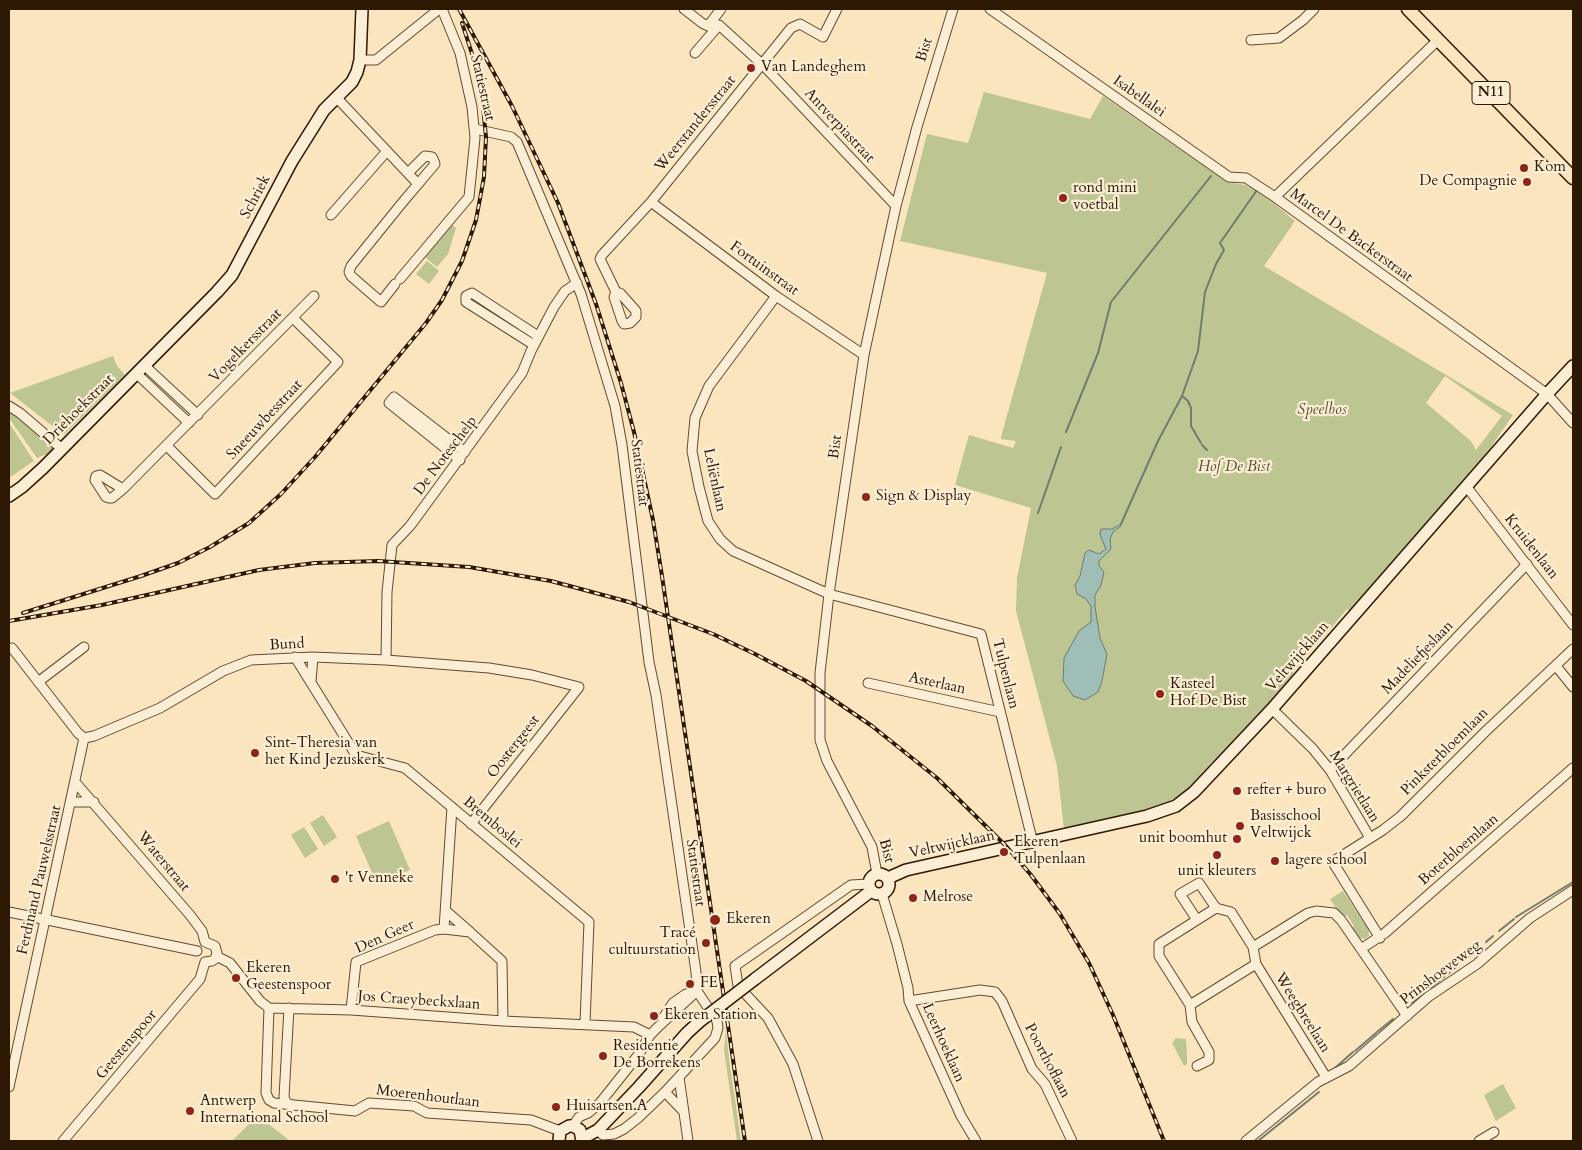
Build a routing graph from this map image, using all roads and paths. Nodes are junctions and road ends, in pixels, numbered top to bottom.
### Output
1 (362, 9) edge
2 (441, 9) edge
3 (684, 9) edge
4 (721, 9) edge
5 (837, 9) edge
6 (953, 9) edge
7 (990, 9) edge
8 (1314, 9) edge
9 (1408, 9) edge
10 (719, 25) junction
11 (708, 26) junction
12 (1251, 40) dead end
13 (1438, 40) junction
14 (695, 53) dead end
15 (360, 60) junction
16 (763, 65) junction
17 (336, 97) junction
18 (475, 129) junction
19 (386, 151) junction
20 (408, 173) junction
21 (1573, 178) edge
22 (418, 184) junction
23 (1275, 197) junction
24 (651, 202) junction
25 (896, 206) junction
26 (331, 215) dead end
27 (577, 283) junction
28 (616, 292) dead end
29 (314, 296) dead end
30 (776, 296) junction
31 (293, 318) junction
32 (538, 336) junction
33 (168, 341) joint
34 (534, 345) junction
35 (864, 355) junction
36 (1573, 366) edge
37 (141, 370) junction
38 (1546, 394) junction
39 (9, 406) edge
40 (198, 415) junction
41 (189, 423) junction
42 (1573, 423) edge
43 (167, 446) junction
44 (62, 448) junction
45 (463, 456) junction
46 (1466, 486) junction
47 (124, 489) dead end
48 (9, 496) edge
49 (1527, 564) junction
50 (829, 594) junction
51 (1573, 625) edge
52 (84, 647) dead end
53 (1573, 649) edge
54 (12, 654) edge
55 (295, 657) junction
56 (313, 657) junction
57 (386, 660) junction
58 (1556, 666) junction
59 (311, 681) junction
60 (38, 682) junction
61 (868, 683) dead end
62 (579, 687) joint
63 (1573, 687) edge
64 (1272, 709) junction
65 (1000, 712) junction
66 (84, 738) junction
67 (1573, 768) edge
68 (1330, 770) junction
69 (75, 782) junction
70 (71, 802) junction
71 (94, 802) junction
72 (452, 807) junction
73 (471, 824) junction
74 (1370, 838) junction
75 (1033, 843) junction
76 (877, 874) junction
77 (888, 878) junction
78 (874, 890) junction
79 (1573, 890) edge
80 (1216, 908) junction
81 (446, 911) junction
82 (9, 912) edge
83 (45, 920) junction
84 (1197, 920) junction
85 (444, 929) junction
86 (470, 932) junction
87 (1380, 938) junction
88 (206, 942) junction
89 (1254, 947) junction
90 (1361, 950) junction
91 (197, 951) junction
92 (216, 956) junction
93 (205, 962) junction
94 (1256, 964) junction
95 (696, 992) junction
96 (909, 1001) junction
97 (1190, 1005) junction
98 (269, 1008) junction
99 (289, 1008) junction
100 (351, 1010) junction
101 (1405, 1014) junction
102 (503, 1020) junction
103 (585, 1023) junction
104 (650, 1035) junction
105 (1197, 1066) dead end
106 (1326, 1076) junction
107 (679, 1077) junction
108 (9, 1087) edge
109 (665, 1092) junction
110 (292, 1106) junction
111 (684, 1112) junction
112 (608, 1119) junction
113 (598, 1130) junction
114 (1494, 1132) dead end
115 (580, 1134) edge
116 (560, 1136) edge
117 (63, 1141) edge
118 (688, 1141) edge
119 (818, 1141) edge
120 (976, 1141) edge
121 (1072, 1141) edge
122 (1246, 1141) edge
123 (1479, 1141) edge

1 - 15 street, Schriek
2 - 15 street
2 - 18 street, Statiestraat
3 - 11 street
4 - 11 street
5 - 16 street, Weerstandersstraat
6 - 25 street, Bist
7 - 23 street, Isabellalei
8 - 12 street
9 - 13 main road, N11
10 - 11 street
10 - 14 street
10 - 16 street, Antverpiastraat
13 - 21 main road, N11
13 - 23 street, Marcel De Backerstraat
15 - 17 street, Schriek
16 - 24 street, Weerstandersstraat
16 - 25 street, Antverpiastraat
17 - 19 street
17 - 33 street, Schriek
18 - 22 street
18 - 27 street, Statiestraat
19 - 20 street
19 - 26 street
20 - 22 street
20 - 22 street
23 - 38 street, Marcel De Backerstraat
24 - 28 street, Weerstandersstraat
24 - 30 street, Fortuinstraat
25 - 35 street, Bist
27 - 32 street, De Noteschelp
27 - 95 street, Statiestraat
29 - 31 street, Vogelkersstraat
30 - 35 street, Fortuinstraat
30 - 50 street, Leliënlaan
31 - 40 street, Vogelkersstraat
31 - 43 street, Sneeuwbesstraat
32 - 34 street, De Noteschelp
32 - 34 street
33 - 37 street, Driehoekstraat
34 - 45 street, De Noteschelp
35 - 50 street, Bist
36 - 38 street, Veltwijcklaan
37 - 40 street
37 - 41 street
37 - 44 street, Driehoekstraat
38 - 42 street, Marcel De Backerstraat
38 - 46 street, Veltwijcklaan
39 - 44 street
40 - 41 street, Vogelkersstraat
41 - 43 street, Vogelkersstraat
43 - 47 street, Vogelkersstraat
44 - 48 street, Driehoekstraat
45 - 45 street
45 - 57 street, De Noteschelp
46 - 49 street, Kruidenlaan
46 - 64 street, Veltwijcklaan
49 - 51 street, Kruidenlaan
49 - 68 street, Madeliefjeslaan
50 - 65 street, Tulpenlaan
50 - 76 street, Bist
52 - 60 street
53 - 58 street, Pinksterbloemlaan
54 - 60 street
55 - 56 street, Bund
55 - 59 street, Bremboslei
55 - 66 street, Bund
56 - 57 street, Bund
56 - 59 street
57 - 62 street, Bund
58 - 63 street
58 - 74 street, Pinksterbloemlaan
59 - 72 street, Bremboslei
60 - 66 street
61 - 65 street, Asterlaan
62 - 73 street, Oostergeest
64 - 68 street, Margrietlaan
64 - 75 street, Veltwijcklaan
65 - 75 street, Tulpenlaan
66 - 69 street, Ferdinand Pauwelsstraat
67 - 87 street, Boterbloemlaan
68 - 74 street, Margrietlaan
69 - 70 street, Ferdinand Pauwelsstraat
69 - 71 street, Waterstraat
70 - 71 street
70 - 83 street, Ferdinand Pauwelsstraat
71 - 88 street, Waterstraat
72 - 73 street, Bremboslei
72 - 81 street
73 - 103 street, Bremboslei
74 - 87 street, Pinksterbloemlaan
75 - 77 street, Veltwijcklaan
76 - 77 street
76 - 78 street, Bist
77 - 78 street
78 - 96 street, Leerhoeklaan
78 - 112 street, bridge
78 - 119 street
79 - 101 street, Prinshoeveweg
80 - 84 street
80 - 84 street, Weegbreelaan
80 - 89 street, Weegbreelaan
81 - 85 street
81 - 86 street
82 - 83 street
83 - 91 street
83 - 108 street, Ferdinand Pauwelsstraat
84 - 97 street
85 - 86 street, Den Geer
85 - 100 street, Den Geer
86 - 102 street
87 - 90 street, Boterbloemlaan
88 - 91 street
88 - 92 street
89 - 90 street
89 - 94 street, Weegbreelaan
90 - 101 street
91 - 93 street
92 - 93 street
92 - 98 street
93 - 117 street, Geestenspoor
94 - 97 street, Weegbreelaan
94 - 106 street, Weegbreelaan
95 - 104 street
95 - 107 street
96 - 120 street, Leerhoeklaan
96 - 121 street, Poorthoflaan
97 - 105 street
98 - 99 street, Jos Craeybeckxlaan
98 - 110 street, Moerenhoutlaan
99 - 100 street, Jos Craeybeckxlaan
99 - 110 street
100 - 102 street, Jos Craeybeckxlaan
101 - 106 street, Prinshoeveweg
102 - 103 street, Jos Craeybeckxlaan
103 - 104 street, Jos Craeybeckxlaan
104 - 115 street
106 - 122 street, Prinshoeveweg
107 - 109 street
107 - 111 street
109 - 111 street
109 - 113 street
110 - 116 street, Moerenhoutlaan
111 - 118 street
112 - 113 street
112 - 115 street
113 - 115 street
114 - 123 street
115 - 116 street

